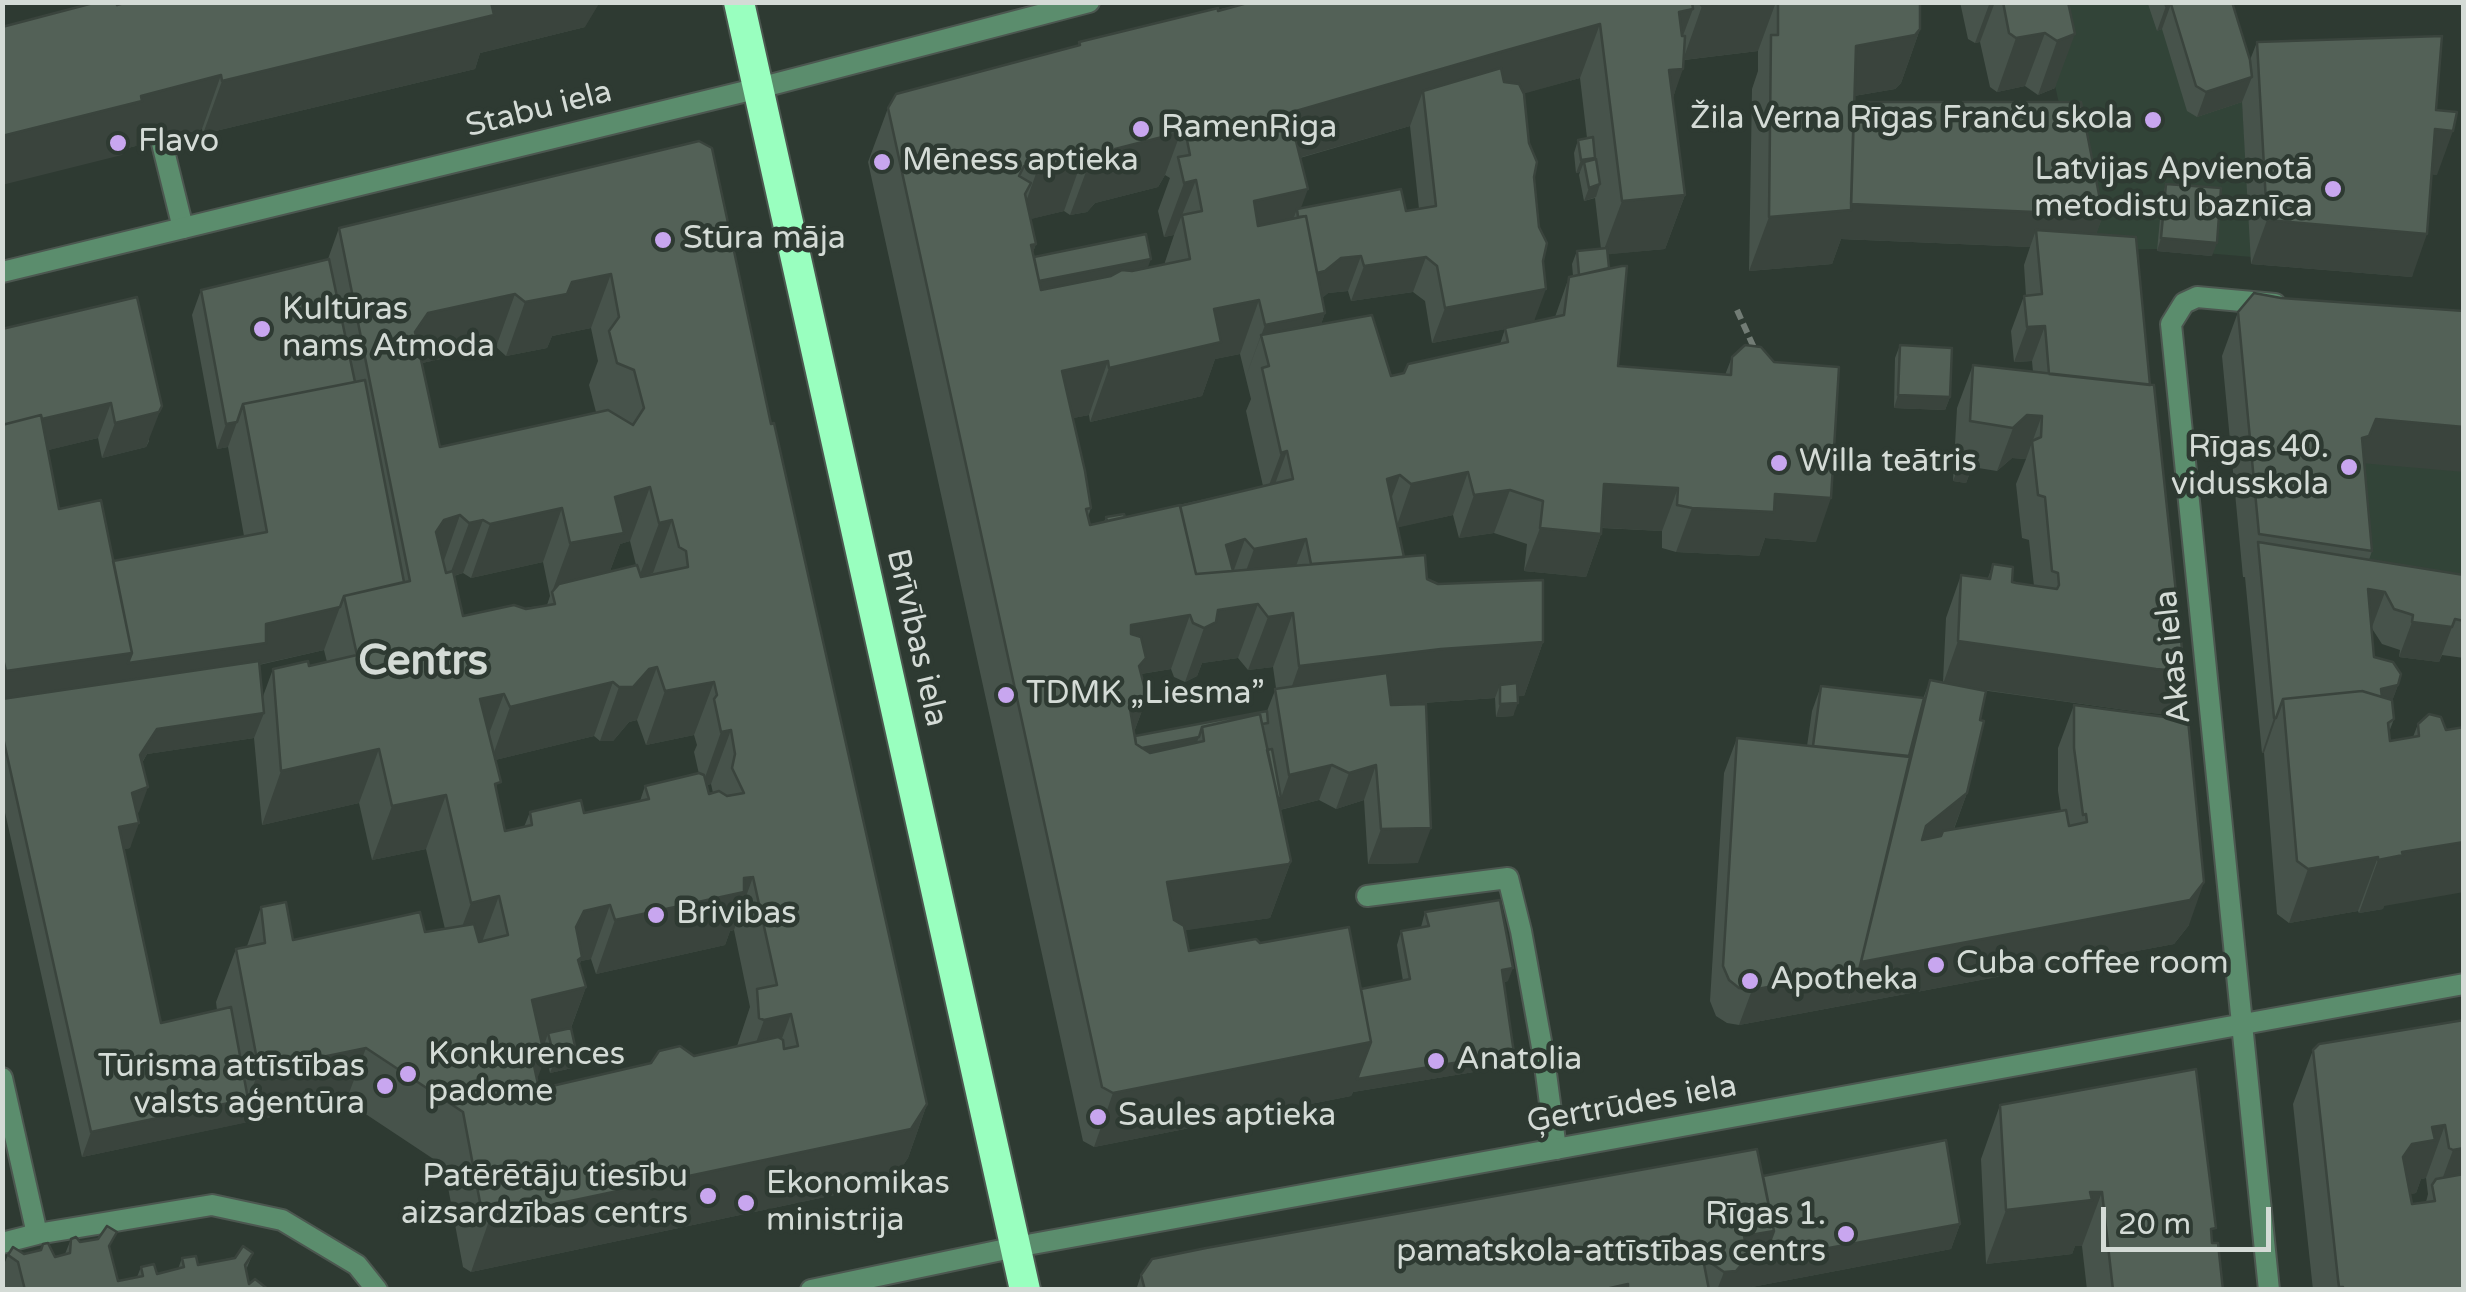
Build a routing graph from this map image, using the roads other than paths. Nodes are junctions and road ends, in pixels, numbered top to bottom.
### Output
1 (739, 2) edge
2 (1089, 2) edge
3 (759, 88) junction
4 (161, 140) edge
5 (183, 228) junction
6 (2, 272) edge
7 (2292, 305) edge
8 (1367, 896) dead end
9 (2464, 984) edge
10 (2241, 1025) junction
11 (2, 1078) edge
12 (1556, 1149) junction
13 (37, 1234) junction
14 (2, 1243) edge
15 (1016, 1247) junction
16 (377, 1290) edge
17 (811, 1290) edge
18 (1025, 1290) edge
19 (2270, 1290) edge

1 - 3 highway, Brīvības iela
2 - 3 street, Stabu iela
3 - 5 street, Stabu iela
3 - 15 highway, Brīvības iela
4 - 5 street
5 - 6 street, Stabu iela
7 - 10 street, Akas iela
8 - 12 street
9 - 10 street, Ģertrūdes iela
10 - 12 street, Ģertrūdes iela
10 - 19 street, Akas iela
11 - 13 street
12 - 15 street, Ģertrūdes iela
13 - 14 street
13 - 16 street
15 - 17 street, Ģertrūdes iela
15 - 18 highway, Brīvības iela

